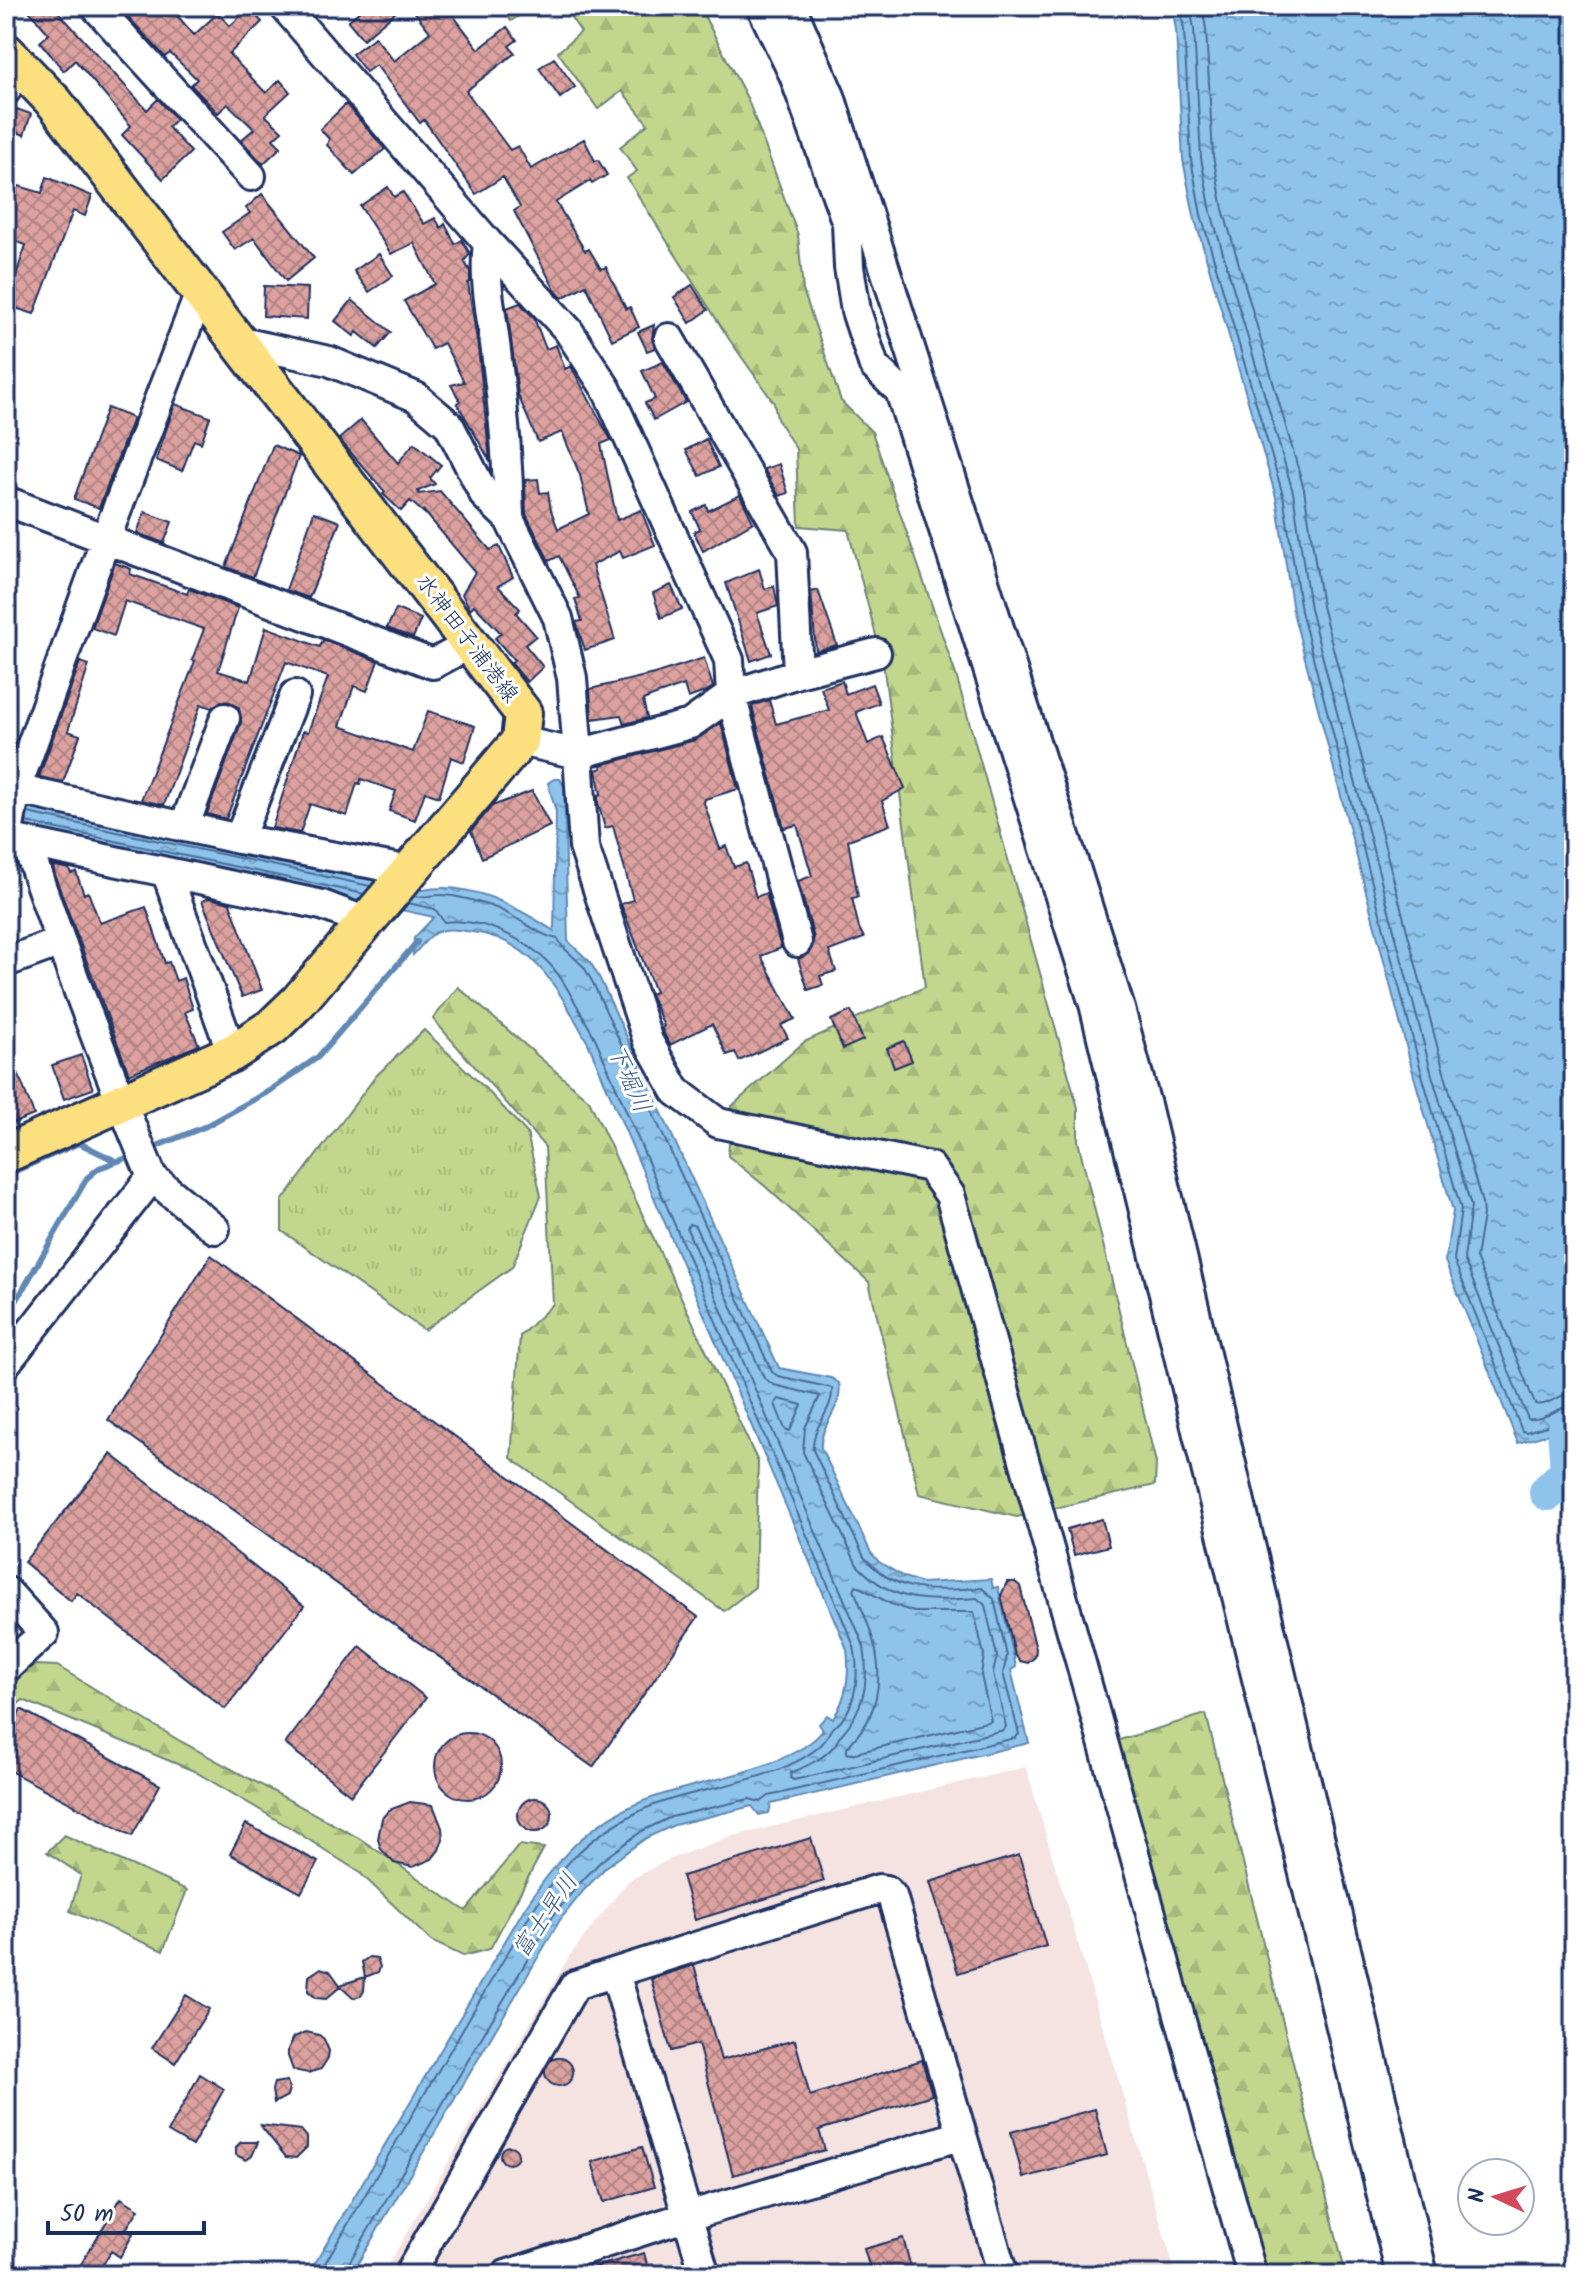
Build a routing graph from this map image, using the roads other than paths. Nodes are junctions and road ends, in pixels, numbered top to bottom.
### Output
1 (95, 6) edge
2 (284, 6) edge
3 (761, 6) edge
4 (791, 6) edge
5 (10, 68) edge
6 (251, 176) dead end
7 (871, 227) junction
8 (488, 243) junction
9 (201, 290) junction
10 (669, 338) dead end
11 (241, 342) junction
12 (888, 379) junction
13 (6, 501) edge
14 (509, 519) junction
15 (106, 538) junction
16 (470, 644) junction
17 (876, 653) dead end
18 (798, 673) junction
19 (295, 695) dead end
20 (731, 695) junction
21 (225, 718) dead end
22 (520, 741) junction
23 (578, 754) junction
24 (11, 788) edge
25 (184, 827) junction
26 (13, 839) edge
27 (239, 839) junction
28 (167, 874) junction
29 (407, 875) junction
30 (372, 916) junction
31 (60, 942) junction
32 (797, 942) dead end
33 (6, 962) edge
34 (232, 1053) junction
35 (121, 1104) junction
36 (6, 1154) edge
37 (152, 1177) junction
38 (215, 1229) dead end
39 (6, 1363) edge
40 (6, 1591) edge
41 (6, 1668) edge
42 (615, 1973) junction
43 (962, 2135) junction
44 (688, 2216) junction
45 (411, 2275) edge
46 (506, 2275) edge
47 (705, 2275) edge
48 (1003, 2275) edge
49 (1252, 2275) edge
50 (1401, 2275) edge
51 (1423, 2275) edge

1 - 6 street
2 - 8 street
3 - 12 street
4 - 7 street
5 - 9 main road, 水神田子浦港線
7 - 12 street
7 - 51 street
8 - 14 street
8 - 20 street
9 - 11 main road, 水神田子浦港線
9 - 15 street
10 - 18 street
11 - 14 street
11 - 16 main road, 水神田子浦港線
12 - 50 street
13 - 15 street
14 - 23 street
15 - 16 street
15 - 24 street
16 - 22 main road, 水神田子浦港線
17 - 18 street
18 - 20 street
19 - 27 street
20 - 23 street
20 - 32 street
21 - 25 street
22 - 23 street
22 - 29 main road
23 - 49 street
24 - 25 street
24 - 26 street
25 - 27 street
26 - 28 street
26 - 31 street
27 - 29 street
28 - 30 street
28 - 34 street
29 - 30 main road
30 - 34 main road
31 - 33 street
31 - 35 street
34 - 35 main road
35 - 36 main road
35 - 37 street
37 - 38 street
37 - 39 street
40 - 41 street
42 - 43 street
42 - 44 street
42 - 45 street
43 - 44 street
43 - 48 street
44 - 46 street
44 - 47 street

